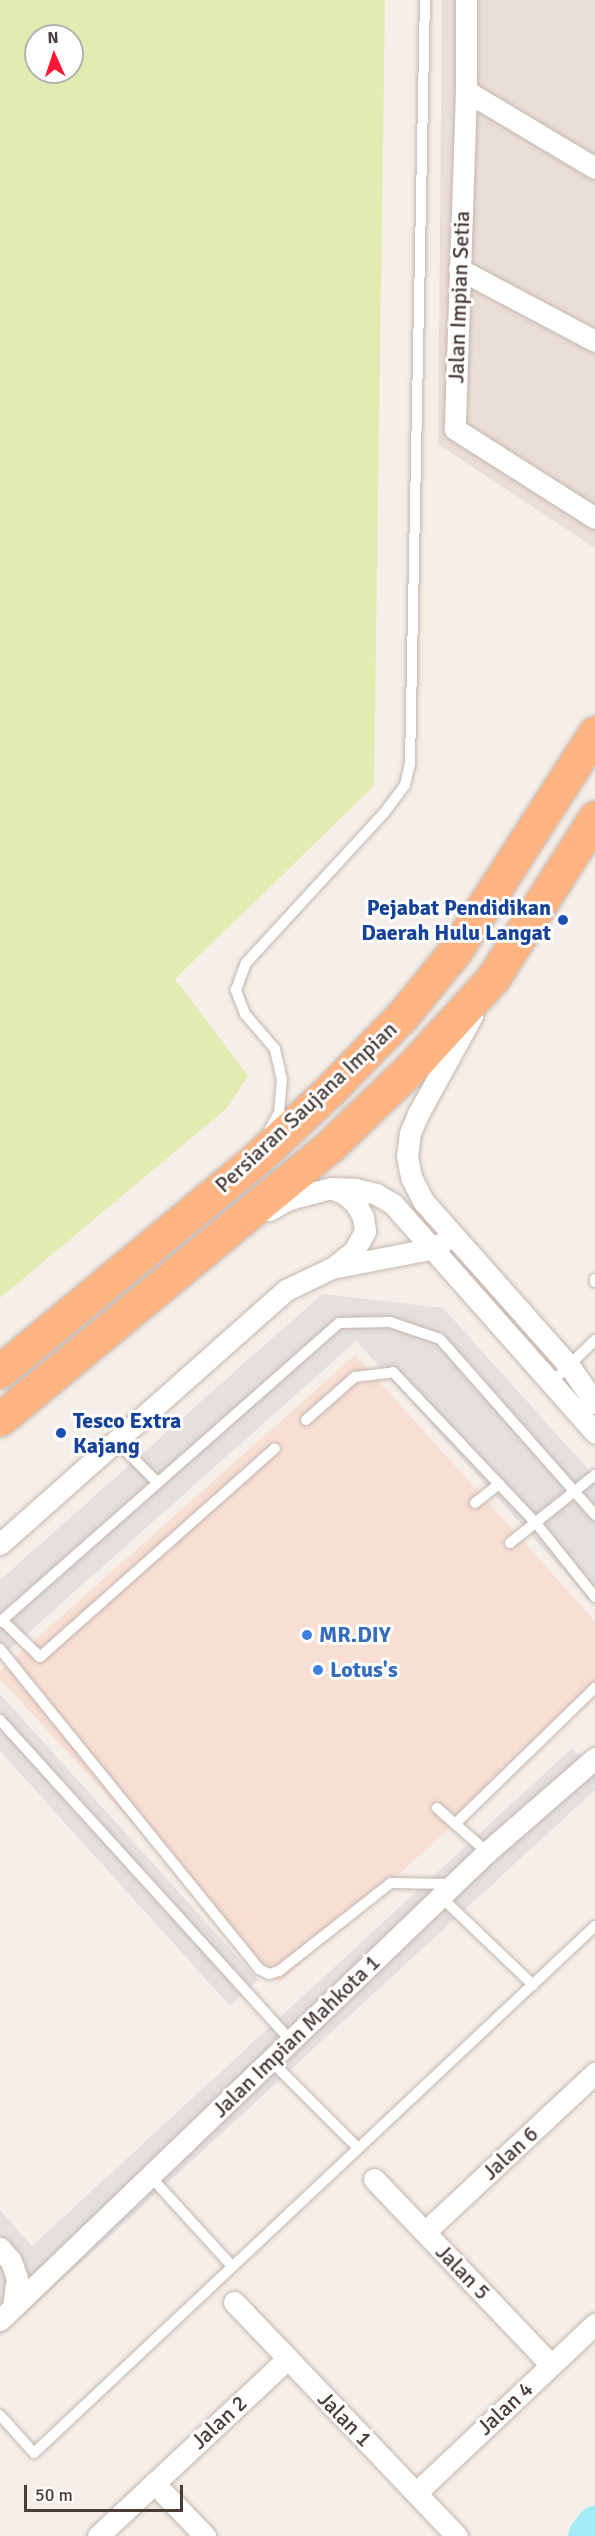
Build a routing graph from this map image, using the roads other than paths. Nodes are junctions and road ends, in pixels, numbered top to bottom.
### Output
1 (425, 0) edge
2 (466, 0) edge
3 (466, 91) junction
4 (595, 168) edge
5 (459, 270) junction
6 (595, 342) edge
7 (595, 519) edge
8 (595, 733) edge
9 (595, 818) edge
10 (493, 978) junction
11 (253, 1162) junction
12 (331, 1188) junction
13 (453, 1234) junction
14 (224, 1236) junction
15 (435, 1248) junction
16 (333, 1267) junction
17 (595, 1340) edge
18 (570, 1367) junction
19 (0, 1371) edge
20 (552, 1383) junction
21 (595, 1403) edge
22 (0, 1419) edge
23 (306, 1420) dead end
24 (595, 1432) edge
25 (116, 1441) junction
26 (275, 1448) dead end
27 (595, 1475) edge
28 (158, 1483) junction
29 (499, 1484) junction
30 (574, 1492) junction
31 (475, 1503) dead end
32 (595, 1515) edge
33 (536, 1523) junction
34 (510, 1543) dead end
35 (0, 1544) edge
36 (595, 1597) edge
37 (1, 1621) edge
38 (0, 1649) edge
39 (595, 1688) edge
40 (0, 1720) edge
41 (595, 1758) edge
42 (437, 1808) dead end
43 (456, 1823) junction
44 (487, 1852) junction
45 (447, 1890) junction
46 (595, 1926) edge
47 (533, 1985) junction
48 (291, 2041) junction
49 (271, 2061) junction
50 (595, 2073) edge
51 (358, 2148) junction
52 (150, 2176) junction
53 (374, 2179) dead end
54 (425, 2232) junction
55 (6, 2254) edge
56 (232, 2266) junction
57 (51, 2273) junction
58 (234, 2302) dead end
59 (7, 2314) edge
60 (595, 2324) edge
61 (288, 2358) junction
62 (551, 2365) junction
63 (0, 2415) edge
64 (154, 2483) junction
65 (416, 2493) junction
66 (98, 2536) edge
67 (205, 2536) edge
68 (457, 2536) edge

1 - 11 lane
2 - 3 street, Jalan Impian Setia
3 - 4 street
3 - 5 street, Jalan Impian Setia
5 - 6 street
5 - 7 street, Jalan Impian Setia
8 - 11 highway, Persiaran Saujana Impian
9 - 10 highway, Persiaran Saujana Impian
10 - 13 street
10 - 14 highway, Persiaran Saujana Impian
11 - 19 highway, Persiaran Saujana Impian
12 - 14 street
12 - 15 street
12 - 16 street
13 - 15 street
13 - 18 street
14 - 22 highway, Persiaran Saujana Impian
15 - 16 street
15 - 20 street
16 - 25 street
17 - 18 lane
18 - 20 lane
18 - 21 street
20 - 24 street
23 - 29 lane
25 - 28 lane
25 - 35 street
26 - 37 lane
27 - 30 lane
28 - 30 lane
28 - 37 lane
29 - 31 lane
29 - 33 lane
30 - 32 lane
30 - 33 lane
33 - 34 lane
33 - 36 lane
38 - 45 lane
39 - 43 lane
40 - 48 lane
41 - 44 street, Jalan Impian Mahkota 1
42 - 43 lane
43 - 44 lane
44 - 45 street, Jalan Impian Mahkota 1
45 - 47 lane
45 - 48 street, Jalan Impian Mahkota 1
46 - 47 lane
47 - 51 lane
48 - 49 street, Jalan Impian Mahkota 1
49 - 51 lane
49 - 52 street, Jalan Impian Mahkota 1
50 - 54 street, Jalan 6
51 - 56 lane
52 - 56 lane
52 - 57 street, Jalan Impian Mahkota 1
53 - 54 street, Jalan 5
54 - 62 street, Jalan 5
55 - 57 street
55 - 59 street
56 - 63 lane
57 - 59 street, Jalan Impian Mahkota 1
58 - 61 street, Jalan 1
60 - 62 street, Jalan 4
61 - 64 street, Jalan 2
61 - 65 street, Jalan 1
62 - 65 street, Jalan 4
64 - 66 street, Jalan 2
64 - 67 street
65 - 68 street, Jalan 1

